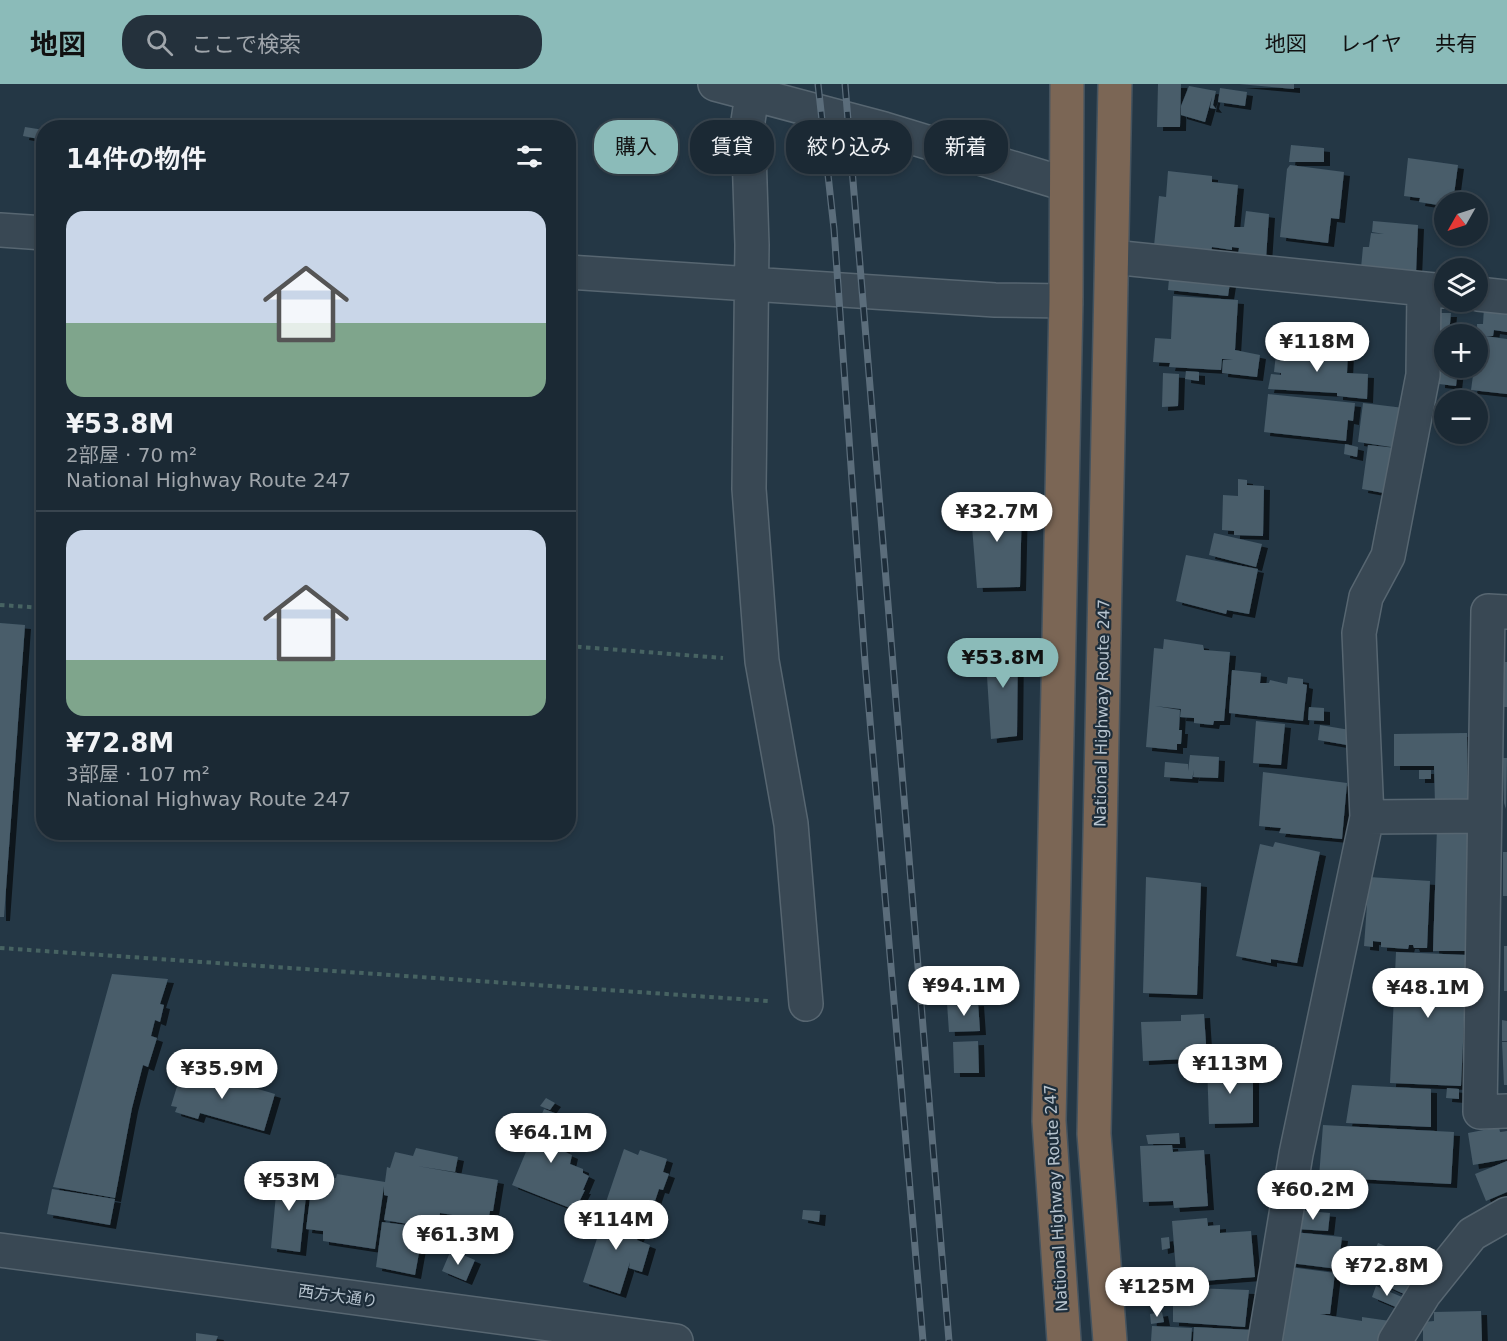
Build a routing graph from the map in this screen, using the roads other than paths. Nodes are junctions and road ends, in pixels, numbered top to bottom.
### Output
1 (715, 84) edge
2 (1067, 84) edge
3 (1115, 84) edge
4 (752, 95) junction
5 (1065, 184) junction
6 (0, 230) edge
7 (36, 232) edge
8 (1112, 257) junction
9 (576, 273) edge
10 (751, 285) junction
11 (1434, 290) edge
12 (1488, 295) edge
13 (1507, 297) edge
14 (1066, 301) junction
15 (1507, 612) edge
16 (1485, 816) junction
17 (1367, 818) junction
18 (806, 1004) road end
19 (1507, 1111) edge
20 (1507, 1214) edge
21 (0, 1250) edge
22 (676, 1341) edge
23 (1064, 1341) edge
24 (1110, 1341) edge
25 (1265, 1341) edge
26 (1395, 1341) edge

1 - 4 street
2 - 5 highway, National Highway Route 247
3 - 8 highway, National Highway Route 247
4 - 5 street
4 - 10 street
5 - 14 highway, National Highway Route 247
6 - 7 street
8 - 11 street
8 - 24 highway, National Highway Route 247
9 - 10 street
10 - 14 street
10 - 18 street
11 - 17 street
12 - 13 street
14 - 23 highway, National Highway Route 247
15 - 16 street
16 - 17 street
16 - 19 street
17 - 25 street
20 - 26 street
21 - 22 street, 西方大通り

